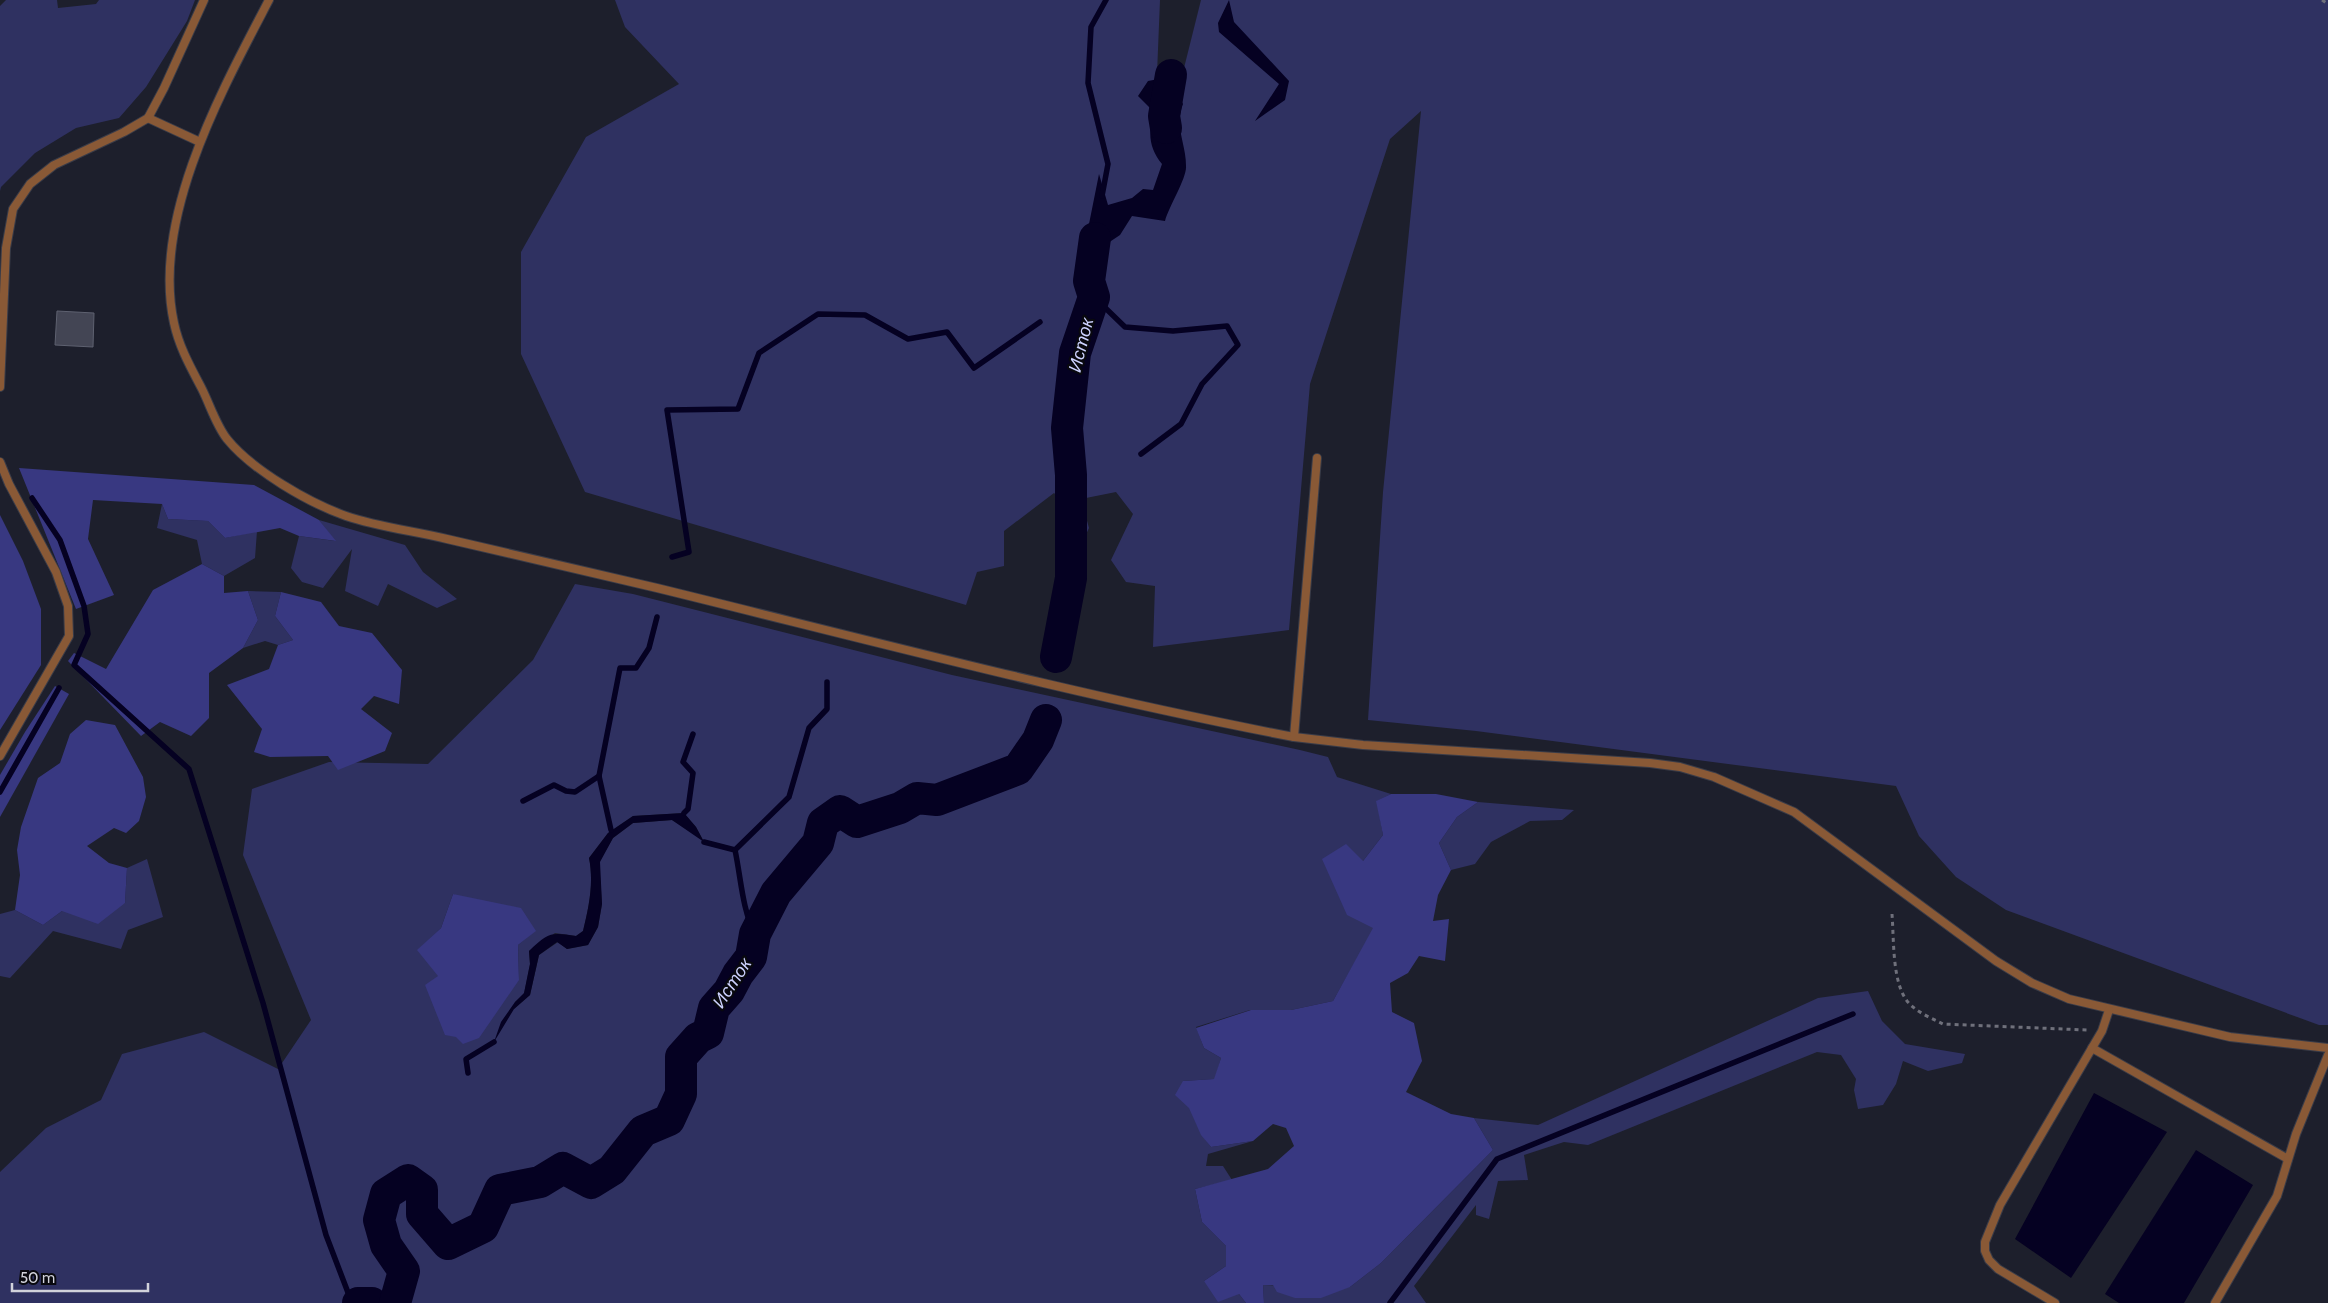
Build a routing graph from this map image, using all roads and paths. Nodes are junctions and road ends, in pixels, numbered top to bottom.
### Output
1 (204, 0) edge
2 (269, 0) edge
3 (2322, 0) edge
4 (2328, 4) edge
5 (148, 118) junction
6 (200, 142) junction
7 (0, 388) edge
8 (1317, 458) dead end
9 (0, 462) edge
10 (1294, 737) junction
11 (0, 756) edge
12 (1892, 914) dead end
13 (2109, 1010) junction
14 (2102, 1031) junction
15 (2092, 1048) junction
16 (2328, 1048) edge
17 (2328, 1055) edge
18 (2288, 1159) junction
19 (2056, 1303) edge
20 (2215, 1303) edge

1 - 5 lane
2 - 6 lane
3 - 4 path
5 - 6 lane
5 - 7 lane
6 - 10 lane
8 - 10 lane
9 - 11 lane
10 - 13 lane
12 - 14 path
13 - 14 lane
13 - 16 lane
14 - 15 lane
15 - 18 lane
15 - 19 lane
17 - 18 lane
18 - 20 lane

